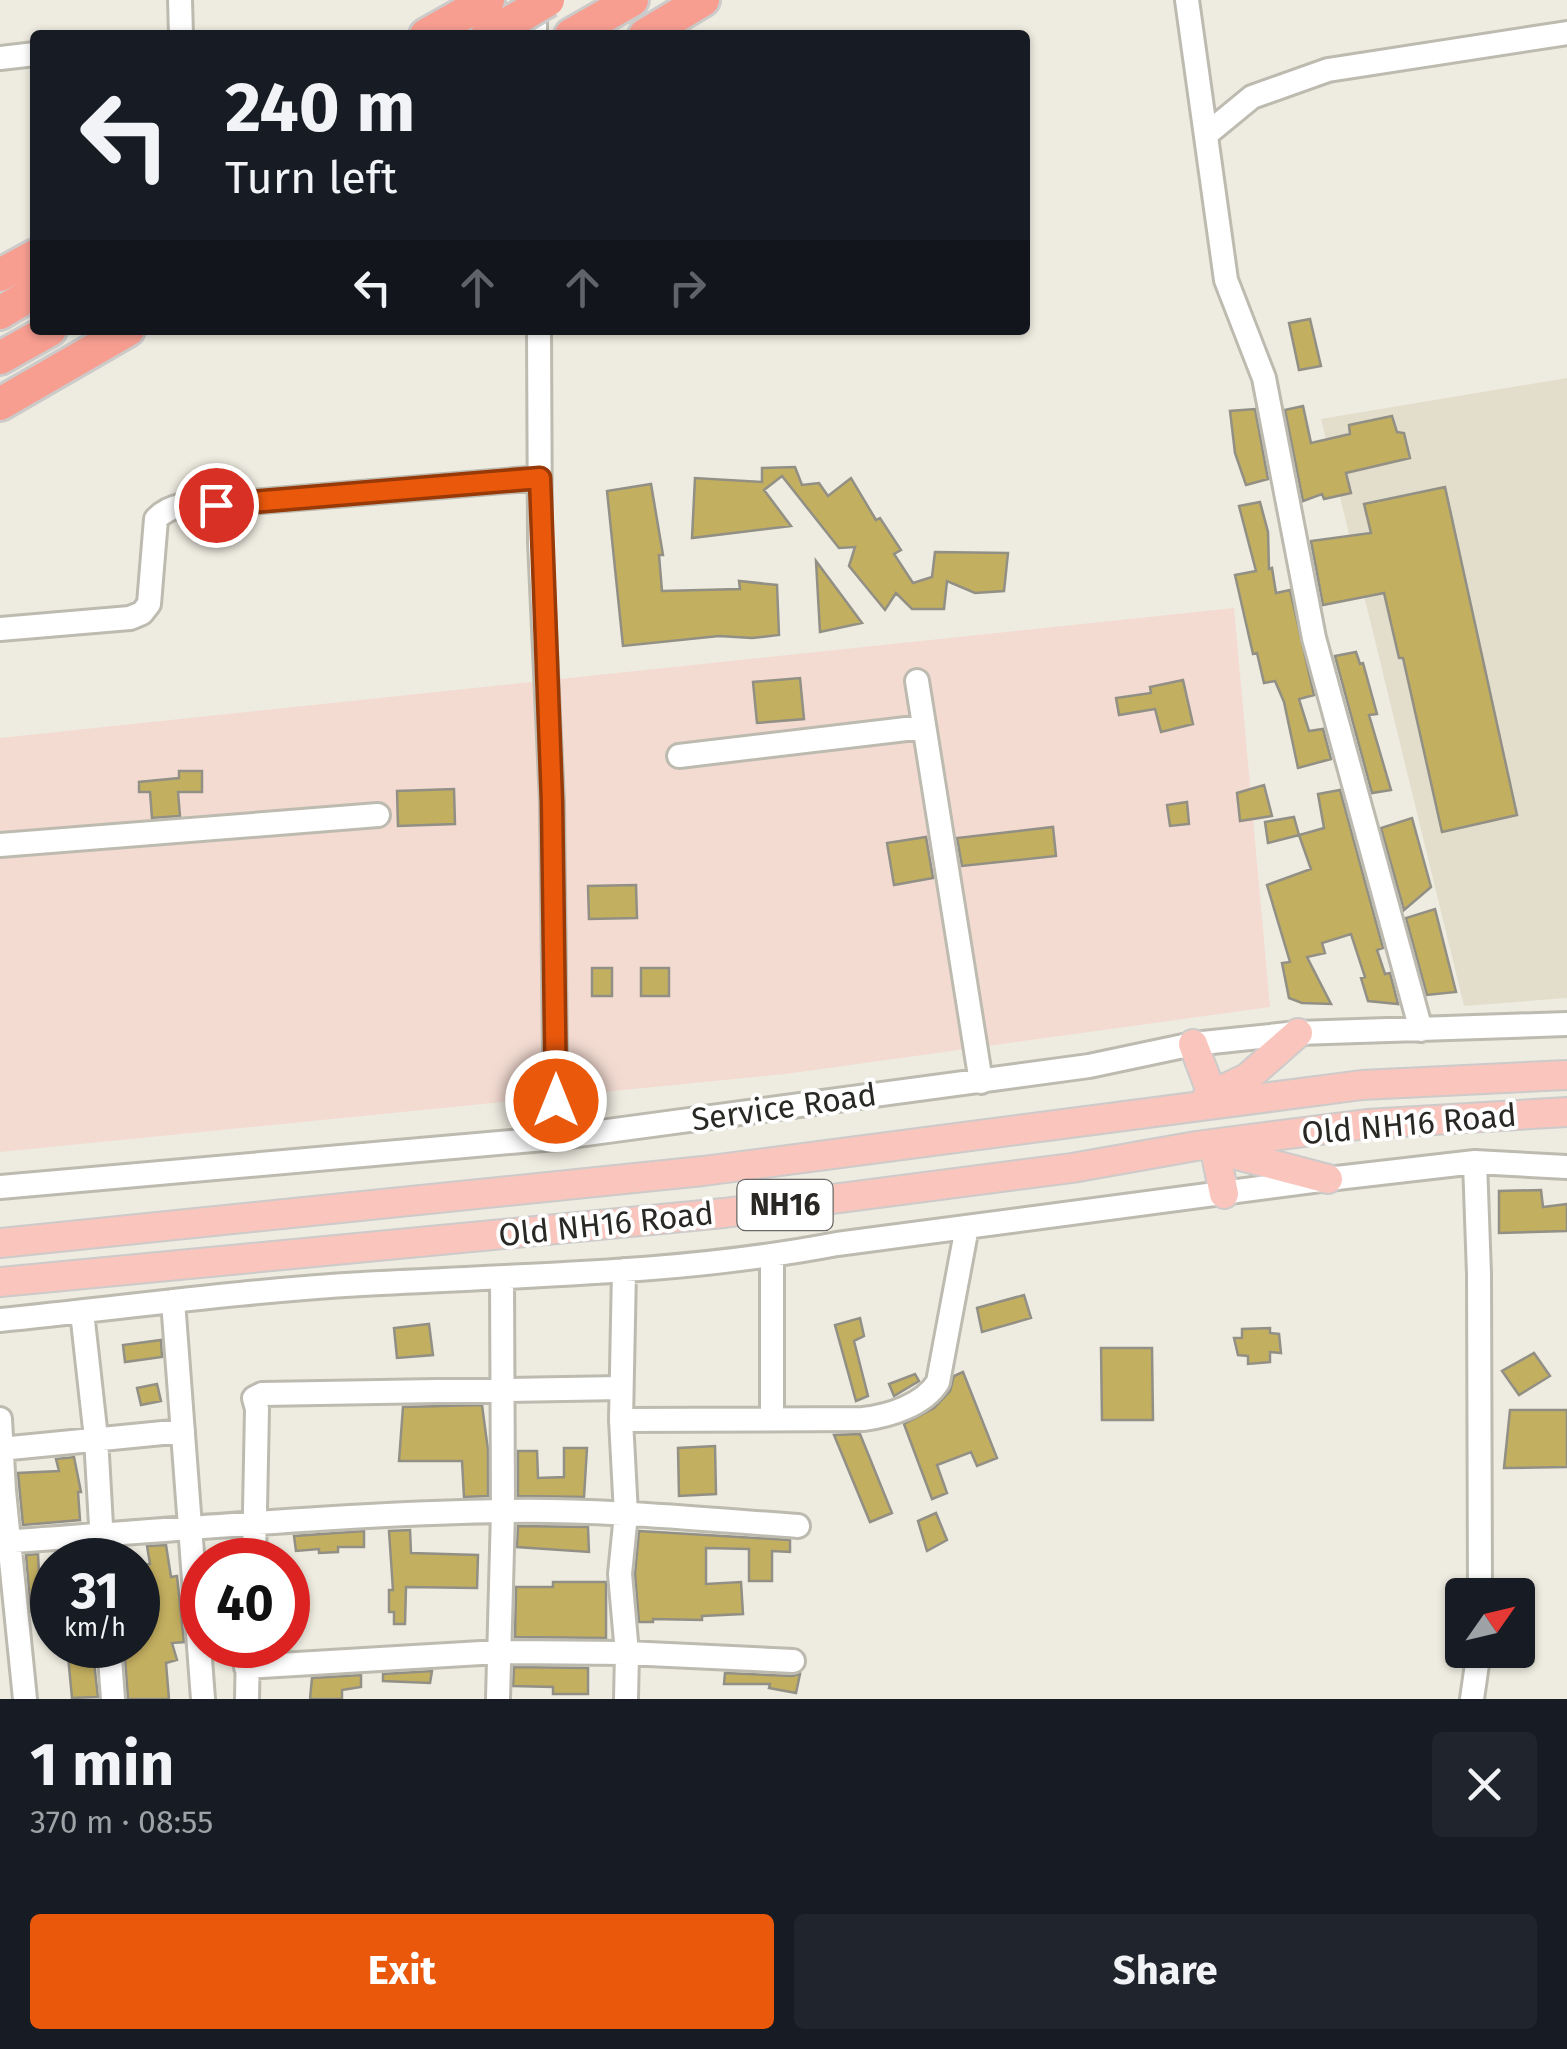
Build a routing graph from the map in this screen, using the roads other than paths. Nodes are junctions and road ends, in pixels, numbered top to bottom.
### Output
1 (180, 0) edge
2 (488, 0) edge
3 (632, 0) edge
4 (704, 0) edge
5 (1187, 0) edge
6 (535, 13) edge
7 (181, 30) edge
8 (435, 30) edge
9 (498, 30) edge
10 (579, 30) edge
11 (653, 30) edge
12 (1567, 32) edge
13 (30, 55) edge
14 (0, 58) edge
15 (1208, 134) junction
16 (30, 259) edge
17 (0, 275) edge
18 (30, 295) edge
19 (0, 313) edge
20 (41, 335) edge
21 (119, 335) edge
22 (539, 335) edge
23 (0, 358) edge
24 (0, 404) edge
25 (540, 478) junction
26 (0, 629) edge
27 (917, 681) dead end
28 (924, 726) junction
29 (678, 756) dead end
30 (378, 815) dead end
31 (0, 845) edge
32 (1567, 1024) edge
33 (1421, 1030) junction
34 (1298, 1033) junction
35 (1193, 1044) junction
36 (1567, 1075) edge
37 (981, 1082) junction
38 (1212, 1094) junction
39 (1178, 1110) junction
40 (1567, 1112) edge
41 (556, 1138) junction
42 (1205, 1148) junction
43 (1474, 1162) junction
44 (1567, 1167) edge
45 (1328, 1179) junction
46 (0, 1188) edge
47 (1224, 1194) junction
48 (967, 1227) junction
49 (0, 1243) edge
50 (772, 1256) junction
51 (624, 1270) junction
52 (502, 1278) junction
53 (0, 1282) edge
54 (172, 1300) junction
55 (82, 1312) junction
56 (0, 1320) edge
57 (621, 1388) junction
58 (501, 1390) junction
59 (772, 1418) junction
60 (0, 1419) edge
61 (620, 1420) junction
62 (183, 1430) junction
63 (96, 1438) junction
64 (1, 1449) edge
65 (503, 1510) junction
66 (626, 1514) junction
67 (256, 1524) junction
68 (798, 1526) dead end
69 (191, 1527) junction
70 (100, 1534) junction
71 (100, 1538) edge
72 (255, 1538) edge
73 (5, 1542) edge
74 (1480, 1578) edge
75 (498, 1652) junction
76 (627, 1653) junction
77 (310, 1655) edge
78 (793, 1661) dead end
79 (111, 1668) edge
80 (247, 1668) edge
81 (1476, 1668) edge
82 (25, 1699) edge
83 (113, 1699) edge
84 (203, 1699) edge
85 (247, 1699) edge
86 (498, 1699) edge
87 (626, 1699) edge
88 (1472, 1699) edge

1 - 7 street
2 - 8 highway
3 - 10 highway
4 - 11 highway
5 - 15 street
6 - 9 highway
12 - 15 street
13 - 14 street
15 - 33 street
16 - 17 highway
18 - 19 highway
20 - 23 highway
21 - 24 highway
22 - 25 street
25 - 26 street
25 - 41 street
27 - 28 street
28 - 29 street
28 - 37 street
30 - 31 street
32 - 33 street, Service Road
33 - 34 street, Service Road
34 - 35 street, Service Road
34 - 38 main road
35 - 37 street, Service Road
35 - 38 main road
36 - 39 main road, Old NH16 Road
37 - 41 street, Service Road
38 - 39 main road
39 - 49 main road, Old NH16 Road
40 - 42 main road, Old NH16 Road / NH16
41 - 46 street, Service Road
42 - 45 main road
42 - 47 main road
42 - 53 main road, Old NH16 Road / NH16
43 - 44 street
43 - 45 street
43 - 74 street
45 - 47 street
47 - 48 street
48 - 50 street
48 - 59 street
50 - 51 street
50 - 59 street
51 - 52 street
51 - 57 street
52 - 54 street
52 - 58 street
54 - 55 street
54 - 62 street
55 - 56 street
55 - 63 street
57 - 58 street
57 - 61 street
58 - 65 street
58 - 67 street
59 - 61 street
60 - 64 street
61 - 66 street
62 - 63 street
62 - 69 street
63 - 64 street
63 - 70 street
64 - 73 street
65 - 66 street
65 - 67 street
65 - 75 street
66 - 68 street
66 - 76 street
67 - 69 street
67 - 72 street
69 - 70 street
69 - 84 street
70 - 71 street
70 - 73 street
73 - 82 street
75 - 76 street
75 - 77 street
75 - 86 street
76 - 78 street
76 - 87 street
79 - 83 street
80 - 85 street
81 - 88 street

